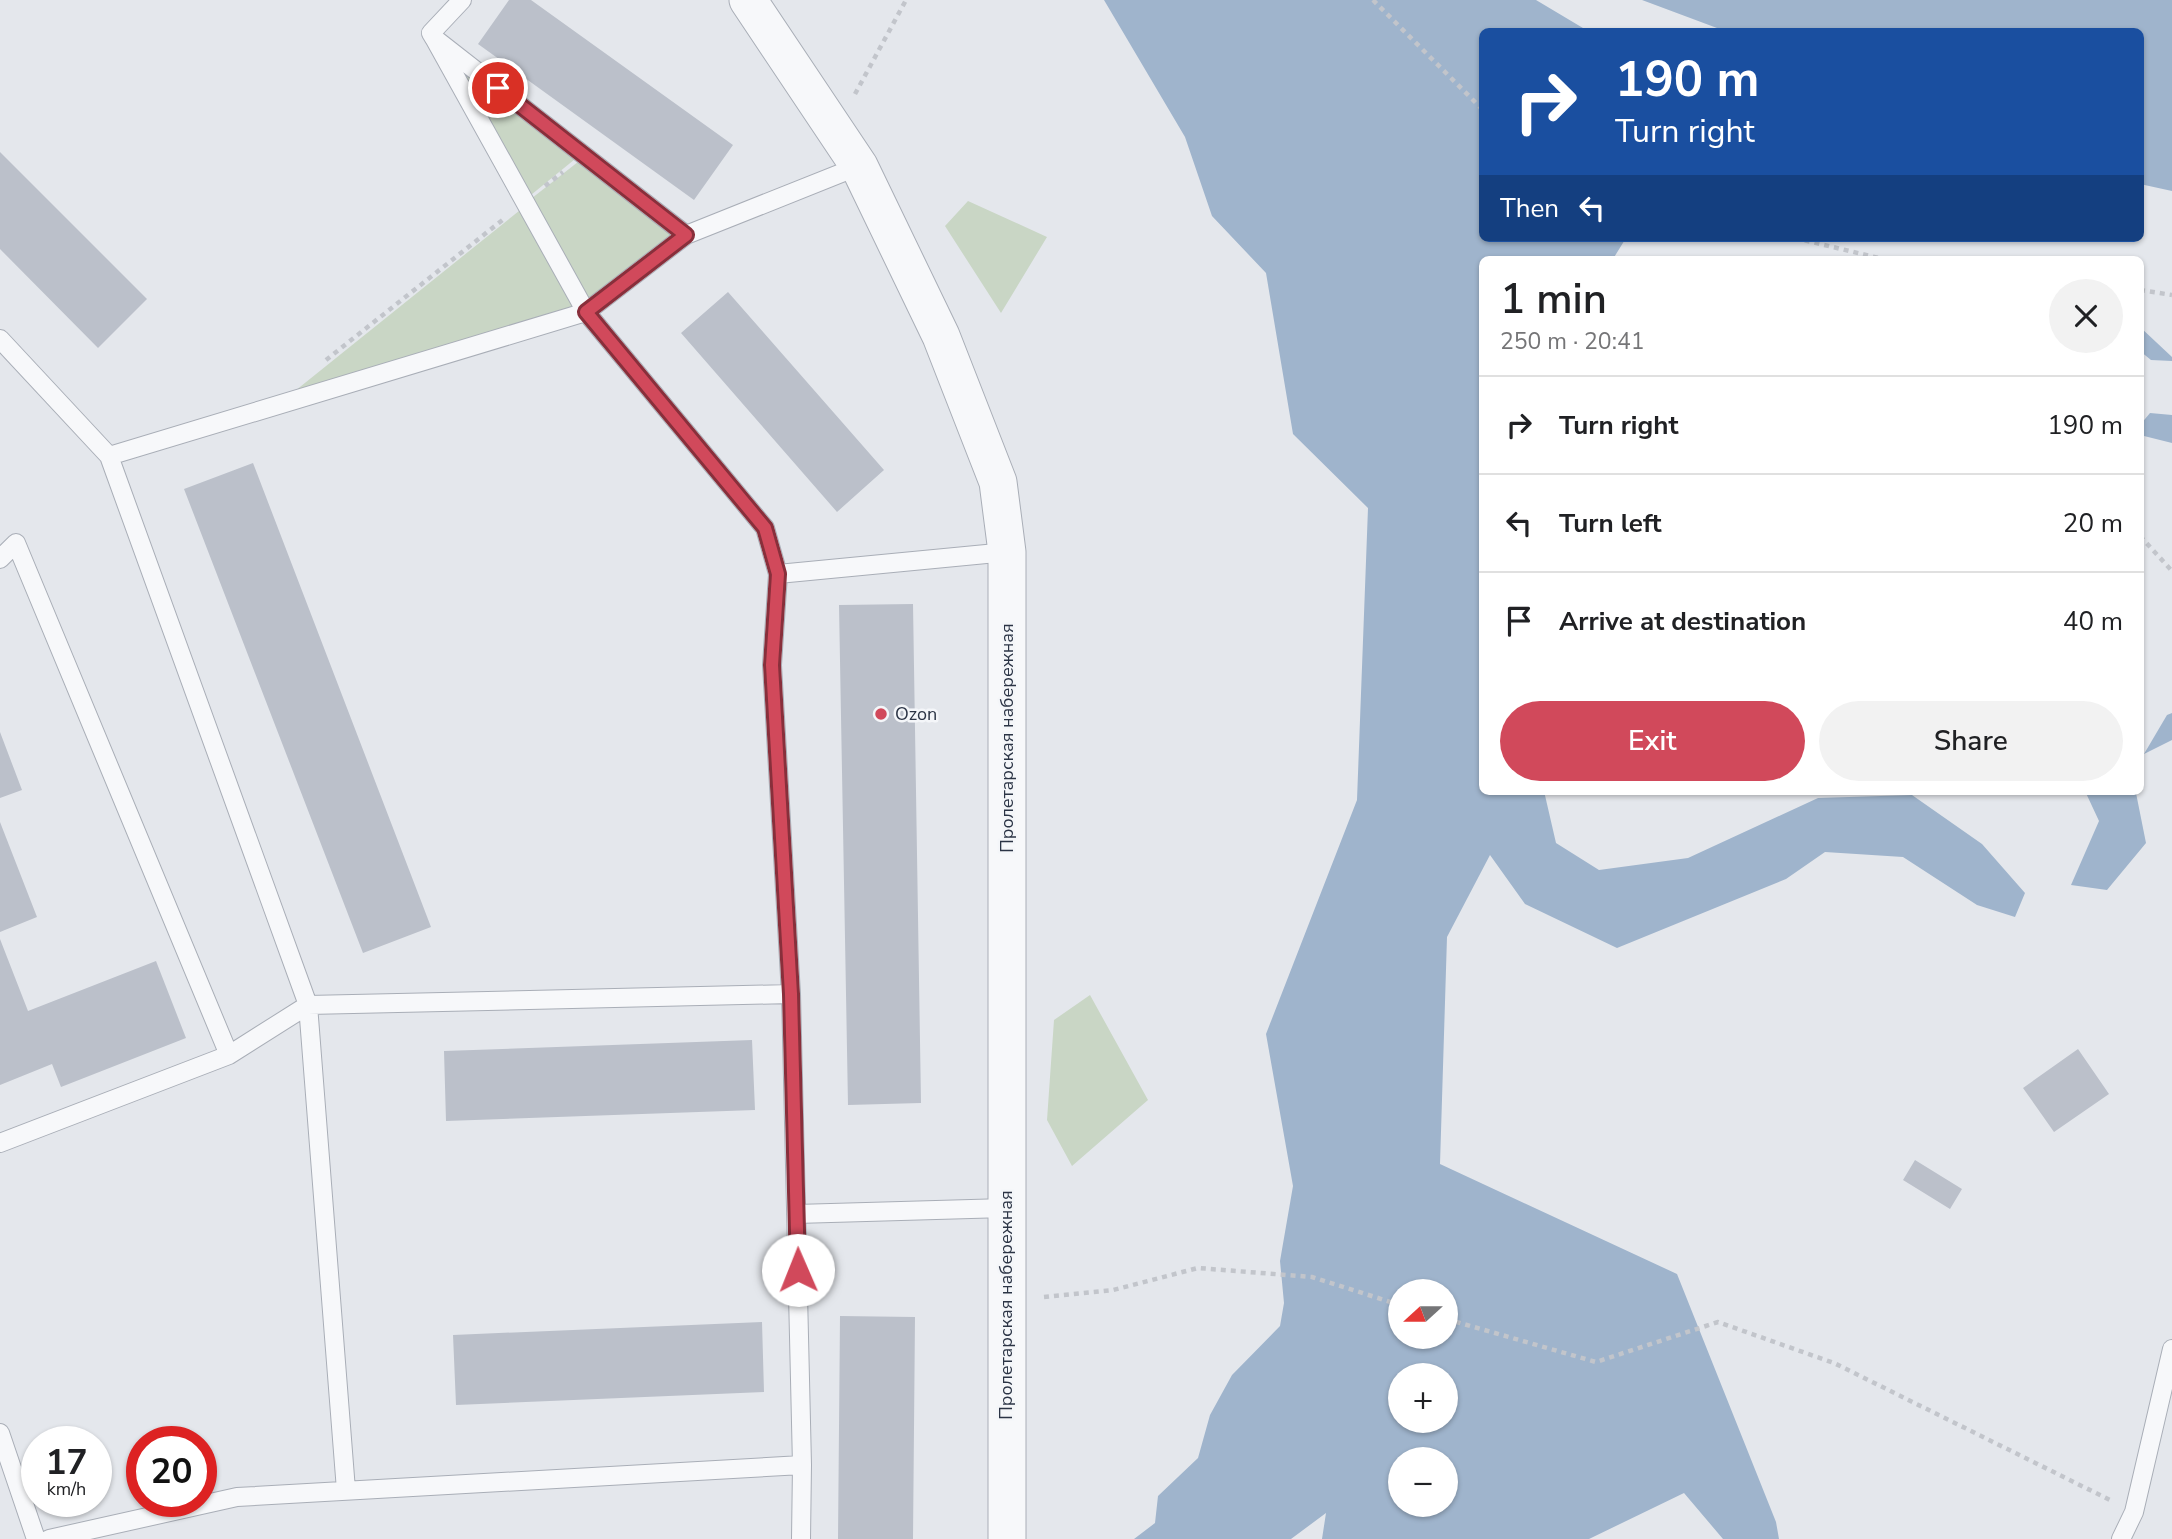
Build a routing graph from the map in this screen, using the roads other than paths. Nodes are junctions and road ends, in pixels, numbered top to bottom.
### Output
1 (462, 0) edge
2 (748, 0) edge
3 (434, 38) junction
4 (859, 166) junction
5 (686, 235) junction
6 (586, 312) junction
7 (0, 339) edge
8 (109, 456) junction
9 (1007, 552) junction
10 (0, 559) edge
11 (778, 574) junction
12 (791, 994) junction
13 (308, 1005) junction
14 (229, 1055) junction
15 (0, 1143) edge
16 (1006, 1208) junction
17 (796, 1214) junction
18 (2172, 1349) edge
19 (0, 1433) edge
20 (802, 1465) junction
21 (346, 1490) junction
22 (36, 1539) edge
23 (49, 1539) edge
24 (801, 1539) edge
25 (1007, 1539) edge
26 (2121, 1539) edge

1 - 3 lane
2 - 4 street, Пролетарская набережная
3 - 5 lane
3 - 6 lane
4 - 5 lane
4 - 9 street, Пролетарская набережная
5 - 6 lane
6 - 8 lane
6 - 11 lane
7 - 8 lane
8 - 13 lane
9 - 11 lane
9 - 16 street, Пролетарская набережная
10 - 14 lane
11 - 12 lane
12 - 13 lane
12 - 17 lane
13 - 14 lane
13 - 21 lane
14 - 15 lane
16 - 17 lane
16 - 25 street, Пролетарская набережная
17 - 20 lane
18 - 26 lane
19 - 22 lane
20 - 21 lane
20 - 24 lane
21 - 23 lane

